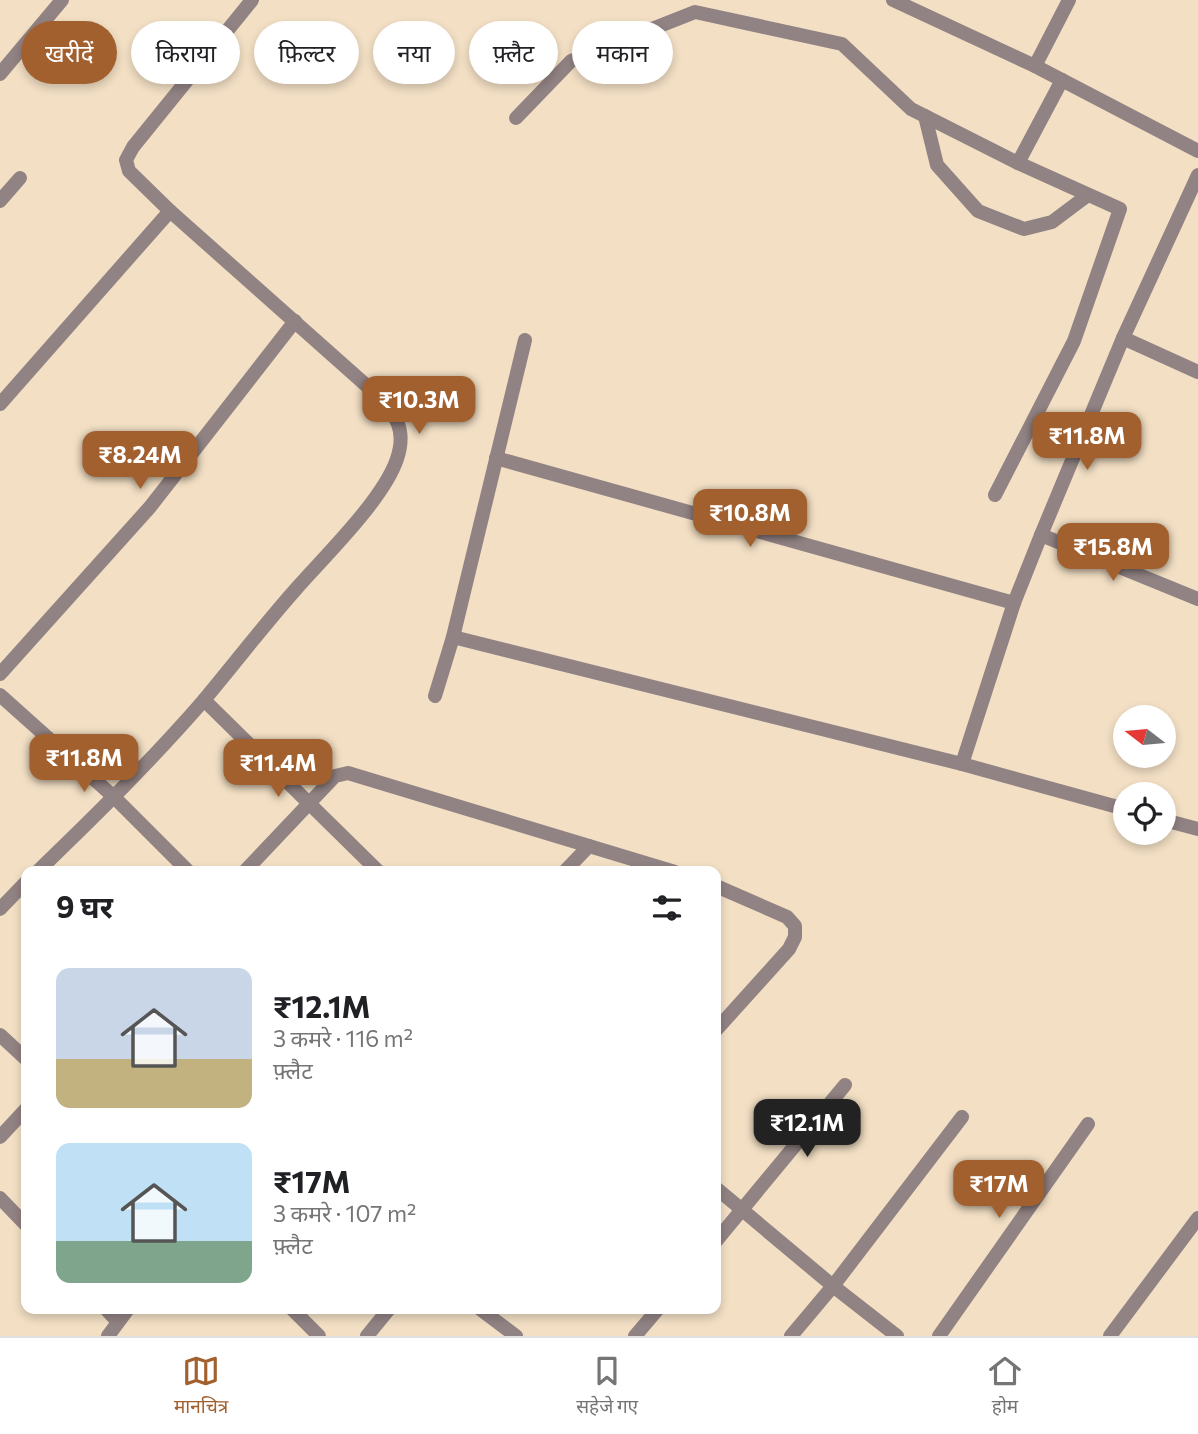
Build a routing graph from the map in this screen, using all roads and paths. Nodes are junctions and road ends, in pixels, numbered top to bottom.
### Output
1 (62, 0) edge
2 (252, 0) edge
3 (893, 0) edge
4 (1069, 0) edge
5 (1035, 66) junction
6 (0, 74) edge
7 (1062, 80) junction
8 (925, 116) junction
9 (516, 118) dead end
10 (1198, 151) edge
11 (1018, 163) junction
12 (1198, 175) edge
13 (20, 178) dead end
14 (1088, 195) junction
15 (0, 201) edge
16 (170, 211) junction
17 (295, 321) junction
18 (1124, 338) junction
19 (524, 340) dead end
20 (1198, 372) edge
21 (0, 404) edge
22 (496, 458) junction
23 (995, 495) dead end
24 (1041, 535) junction
25 (1198, 599) edge
26 (1014, 603) junction
27 (453, 637) junction
28 (0, 674) edge
29 (0, 695) edge
30 (435, 696) dead end
31 (204, 700) junction
32 (962, 764) junction
33 (114, 797) junction
34 (309, 805) junction
35 (1113, 806) edge
36 (1176, 823) edge
37 (1198, 829) edge
38 (589, 846) junction
39 (43, 866) edge
40 (183, 866) edge
41 (250, 866) edge
42 (373, 866) edge
43 (570, 866) edge
44 (655, 866) edge
45 (722, 888) edge
46 (21, 891) edge
47 (0, 909) edge
48 (721, 1024) edge
49 (0, 1035) edge
50 (21, 1054) edge
51 (845, 1085) dead end
52 (21, 1114) edge
53 (962, 1116) dead end
54 (1087, 1124) dead end
55 (0, 1137) edge
56 (721, 1192) edge
57 (0, 1198) edge
58 (742, 1210) junction
59 (1198, 1218) edge
60 (21, 1220) edge
61 (721, 1235) edge
62 (833, 1286) junction
63 (111, 1314) edge
64 (124, 1314) edge
65 (297, 1314) edge
66 (385, 1314) edge
67 (487, 1314) edge
68 (654, 1314) edge
69 (118, 1322) junction
70 (108, 1336) edge
71 (319, 1336) edge
72 (367, 1336) edge
73 (516, 1336) edge
74 (635, 1336) edge
75 (791, 1336) edge
76 (897, 1336) edge
77 (939, 1336) edge
78 (1110, 1336) edge

1 - 6 street
2 - 16 street
3 - 5 street
4 - 5 street
5 - 7 street
7 - 10 street
7 - 11 street
8 - 9 street
8 - 11 street
8 - 14 street
11 - 14 street
12 - 18 street
13 - 15 street
14 - 23 street
16 - 17 street
16 - 21 street
17 - 28 street
17 - 31 street
18 - 20 street
18 - 24 street
19 - 22 street
22 - 26 street
22 - 27 street
24 - 25 street
24 - 26 street
26 - 32 street
27 - 30 street
27 - 32 street
29 - 33 street
31 - 33 street
31 - 34 street
32 - 35 street
33 - 39 street
33 - 40 street
34 - 38 street
34 - 41 street
34 - 42 street
36 - 37 street
38 - 43 street
38 - 44 street
45 - 48 street
46 - 47 street
49 - 50 street
51 - 58 street
52 - 55 street
53 - 62 street
54 - 77 street
56 - 58 street
57 - 60 street
58 - 61 street
58 - 62 street
59 - 78 street
62 - 75 street
62 - 76 street
63 - 69 street
64 - 69 street
65 - 71 street
66 - 72 street
67 - 73 street
68 - 74 street
69 - 70 street

